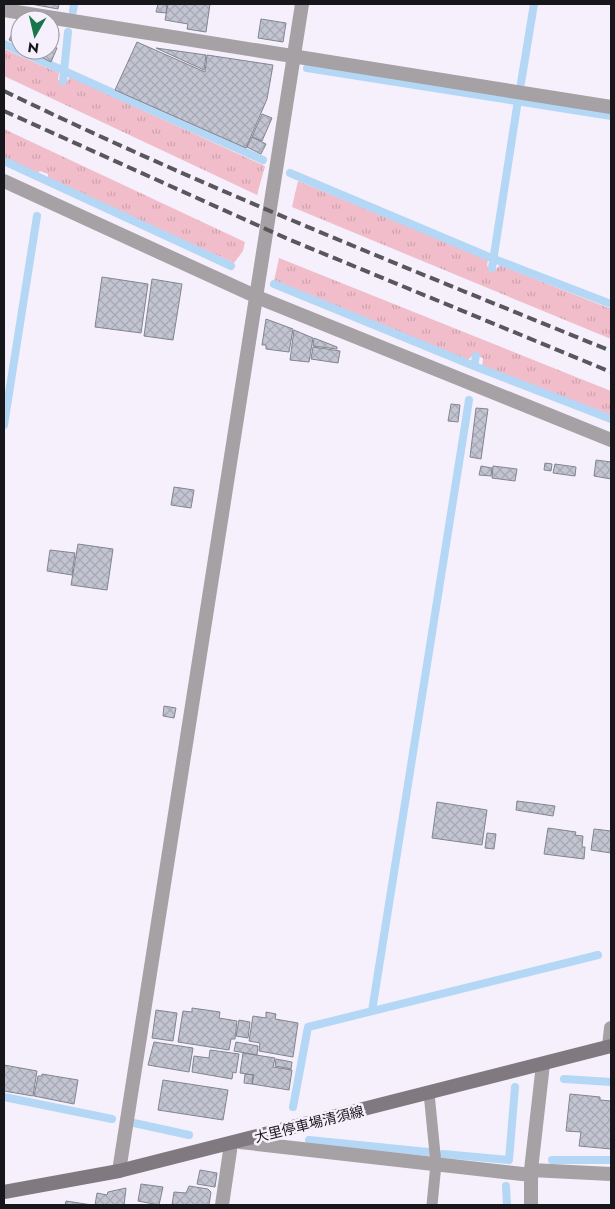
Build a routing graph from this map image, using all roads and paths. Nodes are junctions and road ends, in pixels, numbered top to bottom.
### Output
1 (302, 4) edge
2 (4, 10) edge
3 (293, 58) junction
4 (611, 107) edge
5 (4, 180) edge
6 (257, 297) junction
7 (611, 440) edge
8 (611, 1028) edge
9 (610, 1046) edge
10 (543, 1064) junction
11 (429, 1093) junction
12 (236, 1143) junction
13 (436, 1164) junction
14 (119, 1172) junction
15 (531, 1172) junction
16 (611, 1174) edge
17 (4, 1192) edge
18 (222, 1205) edge
19 (432, 1205) edge
20 (531, 1205) edge

1 - 3 street
2 - 3 street
3 - 4 street
3 - 6 street
5 - 6 street
6 - 7 street
6 - 14 street
8 - 9 street
9 - 10 main road, 大里停車場清須線
10 - 11 main road, 大里停車場清須線
10 - 15 street
11 - 12 main road, 大里停車場清須線
11 - 13 lane
12 - 13 street
12 - 14 main road, 大里停車場清須線
12 - 18 street
13 - 15 street
13 - 19 lane
14 - 17 main road, 大里停車場清須線
15 - 16 street
15 - 20 street

